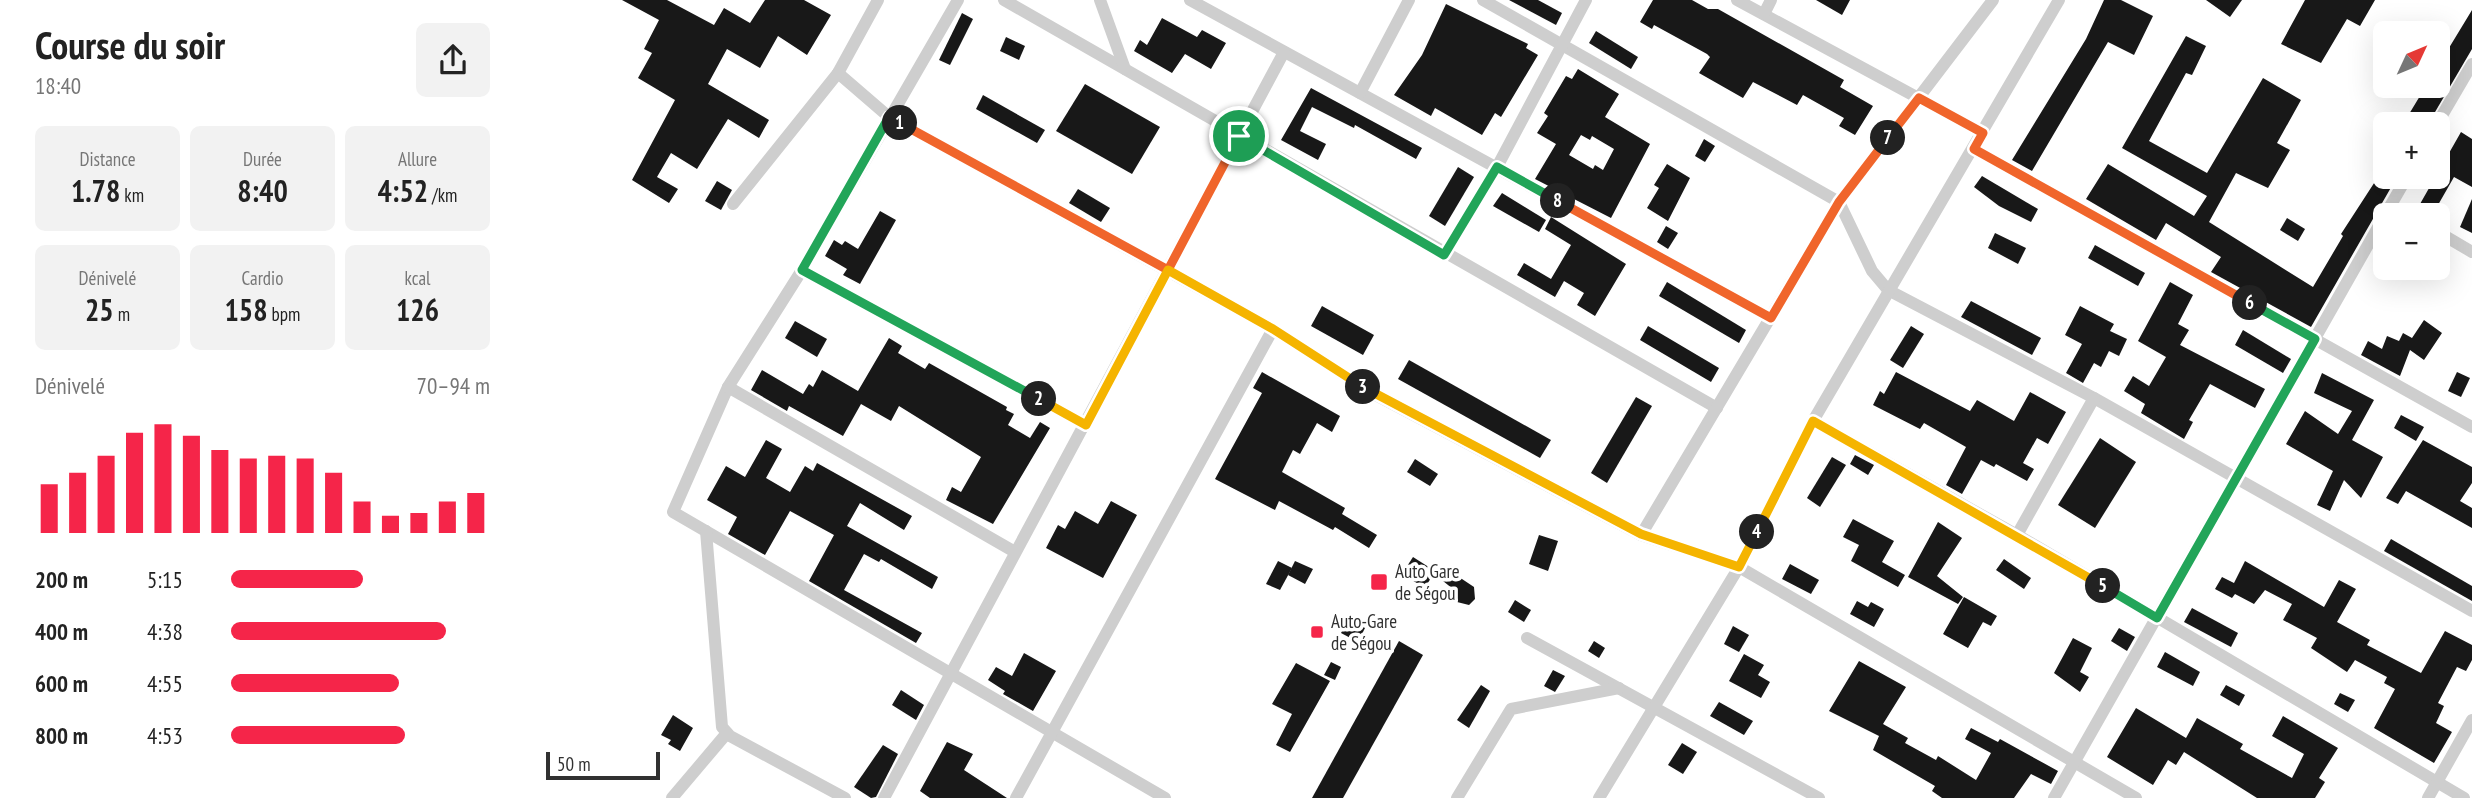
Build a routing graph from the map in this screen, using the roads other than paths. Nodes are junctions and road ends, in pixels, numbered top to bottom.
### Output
1 (878, 0) edge
2 (958, 0) edge
3 (1004, 0) edge
4 (1100, 0) edge
5 (1190, 0) edge
6 (1409, 0) edge
7 (1483, 0) edge
8 (1586, 0) edge
9 (1737, 0) edge
10 (1771, 0) edge
11 (1993, 0) edge
12 (2059, 0) edge
13 (1763, 14) junction
14 (1563, 44) junction
15 (1284, 52) junction
16 (2472, 64) edge
17 (1125, 69) junction
18 (838, 73) junction
19 (1360, 93) junction
20 (1919, 98) junction
21 (2444, 112) edge
22 (889, 117) junction
23 (1983, 133) junction
24 (1239, 136) junction
25 (1974, 149) junction
26 (1497, 167) junction
27 (1839, 202) junction
28 (733, 204) dead end
29 (2373, 237) edge
30 (2450, 239) edge
31 (2472, 252) edge
32 (1444, 255) junction
33 (802, 270) junction
34 (1168, 270) junction
35 (1888, 290) junction
36 (1771, 318) junction
37 (1273, 329) junction
38 (2315, 339) junction
39 (728, 387) junction
40 (2094, 398) junction
41 (1717, 408) junction
42 (1813, 421) junction
43 (1086, 425) junction
44 (2472, 427) edge
45 (2236, 477) junction
46 (706, 531) junction
47 (1641, 534) junction
48 (2017, 536) junction
49 (1015, 552) junction
50 (1739, 567) junction
51 (2472, 611) edge
52 (2157, 618) junction
53 (1527, 638) dead end
54 (948, 673) junction
55 (1619, 688) junction
56 (1656, 709) junction
57 (2472, 720) edge
58 (1050, 732) junction
59 (727, 733) junction
60 (2076, 761) junction
61 (2437, 783) junction
62 (672, 798) edge
63 (845, 798) edge
64 (884, 798) edge
65 (1016, 798) edge
66 (1165, 798) edge
67 (1457, 798) edge
68 (1599, 798) edge
69 (1819, 798) edge
70 (2054, 798) edge
71 (2136, 798) edge
72 (2428, 798) edge
73 (2464, 798) edge

1 - 18 street
2 - 22 street
3 - 17 street
4 - 17 street
5 - 15 street
6 - 19 street
7 - 14 street
8 - 14 street
9 - 13 street
10 - 13 street
11 - 20 street
12 - 23 street
13 - 20 street
14 - 26 street
14 - 27 street
15 - 19 street
15 - 24 street
16 - 21 street
17 - 24 street
18 - 22 street
18 - 28 street
19 - 26 street
20 - 23 street
20 - 27 street
22 - 33 street
22 - 34 street
23 - 25 street
24 - 32 street
24 - 34 street
25 - 35 street
25 - 38 street
26 - 32 street
26 - 36 street
27 - 35 street
27 - 36 street
29 - 38 street
30 - 31 street
32 - 41 street
33 - 39 street
33 - 43 street
34 - 37 street
34 - 43 street
35 - 40 street
35 - 42 street
36 - 41 street
37 - 47 street
37 - 58 street
38 - 44 street
38 - 45 street
39 - 46 street
39 - 49 street
40 - 45 street
40 - 48 street
41 - 47 street
42 - 48 street
42 - 50 street
43 - 49 street
45 - 51 street
45 - 52 street
46 - 54 street
46 - 59 street
47 - 50 street
48 - 52 street
49 - 54 street
50 - 56 street
50 - 60 street
52 - 60 street
52 - 61 street
53 - 55 street
54 - 58 street
54 - 64 street
55 - 56 street
55 - 67 street
56 - 68 street
56 - 69 street
57 - 61 street
58 - 65 street
58 - 66 street
59 - 62 street
59 - 63 street
60 - 70 street
60 - 71 street
61 - 72 street
61 - 73 street

